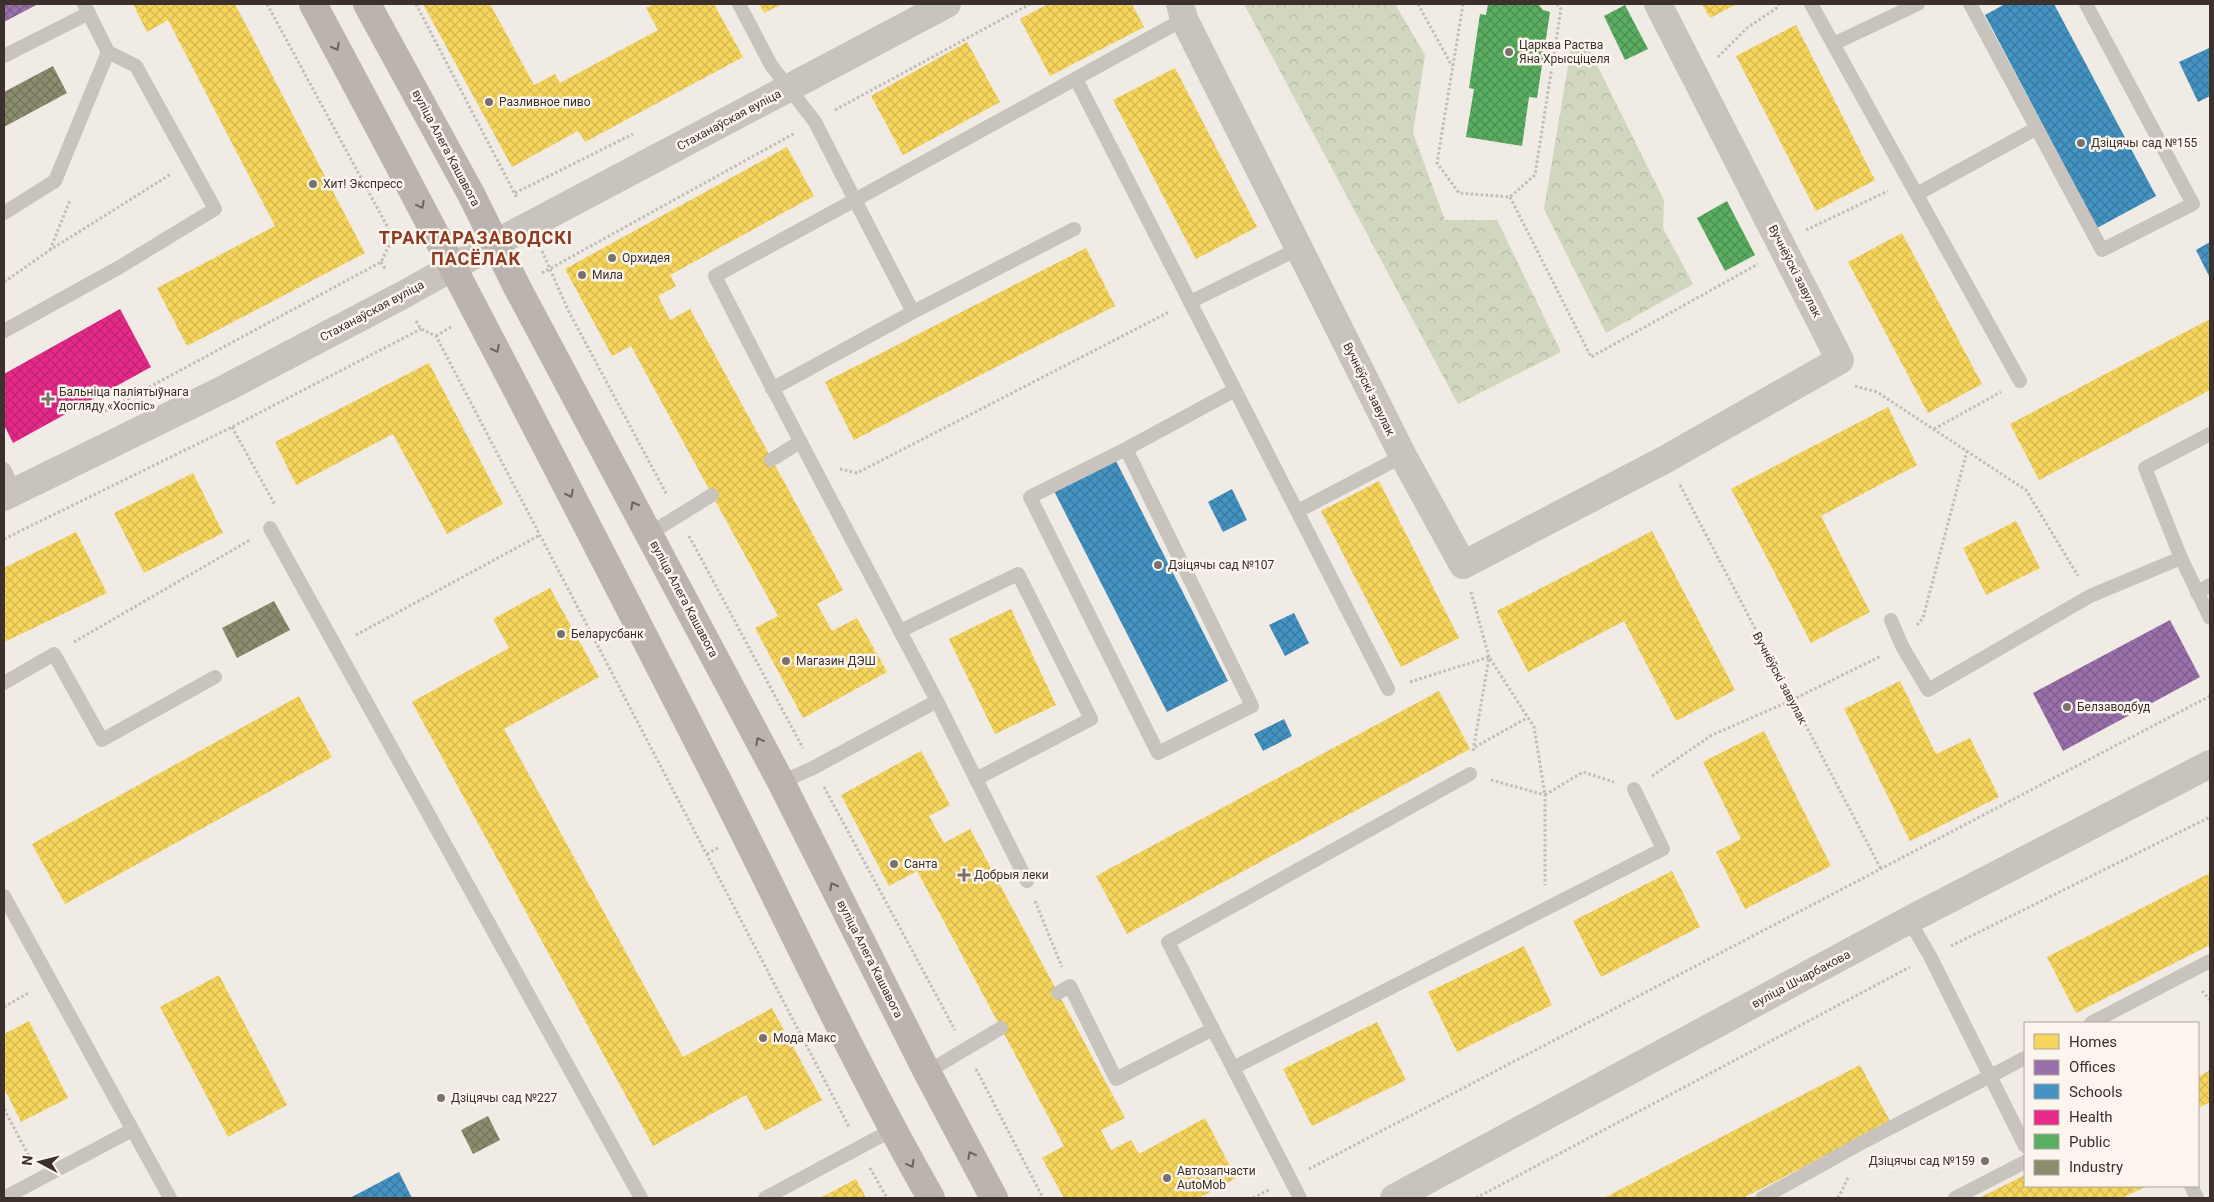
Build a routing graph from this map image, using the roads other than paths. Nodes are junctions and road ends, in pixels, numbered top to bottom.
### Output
1 (313, 4) edge
2 (367, 4) edge
3 (739, 4) edge
4 (947, 4) edge
5 (1658, 4) edge
6 (1811, 4) edge
7 (1918, 4) edge
8 (1970, 4) edge
9 (2086, 4) edge
10 (86, 9) edge
11 (1182, 11) edge
12 (1833, 44) junction
13 (108, 52) junction
14 (4, 56) edge
15 (1076, 79) junction
16 (788, 88) junction
17 (2037, 128) junction
18 (1917, 194) junction
19 (855, 200) junction
20 (4, 213) edge
21 (1074, 229) dead end
22 (496, 243) junction
23 (1300, 248) junction
24 (454, 268) junction
25 (1190, 302) junction
26 (913, 312) junction
27 (4, 331) edge
28 (2020, 381) road end
29 (772, 389) junction
30 (1236, 390) junction
31 (2210, 434) edge
32 (800, 442) junction
33 (1132, 446) junction
34 (1403, 456) junction
35 (771, 460) dead end
36 (8, 486) edge
37 (712, 495) dead end
38 (1298, 511) junction
39 (270, 528) road end
40 (649, 534) junction
41 (2180, 558) junction
42 (2210, 586) edge
43 (2197, 593) junction
44 (2210, 618) edge
45 (1891, 620) dead end
46 (900, 631) junction
47 (215, 677) dead end
48 (4, 683) edge
49 (1388, 689) road end
50 (937, 701) junction
51 (2210, 764) edge
52 (1470, 774) road end
53 (976, 779) junction
54 (781, 782) junction
55 (1634, 789) road end
56 (1027, 882) road end
57 (4, 896) edge
58 (1909, 920) junction
59 (2210, 962) edge
60 (1064, 989) road end
61 (2093, 1022) edge
62 (1001, 1028) dead end
63 (1213, 1029) junction
64 (2024, 1059) edge
65 (1233, 1068) junction
66 (927, 1072) junction
67 (1990, 1076) junction
68 (132, 1130) junction
69 (892, 1130) junction
70 (2024, 1144) edge
71 (2024, 1163) edge
72 (4, 1198) edge
73 (170, 1198) edge
74 (641, 1198) edge
75 (765, 1198) edge
76 (931, 1198) edge
77 (994, 1198) edge
78 (1300, 1198) edge
79 (1394, 1198) edge
80 (1762, 1198) edge
81 (1954, 1198) edge

1 -> 24 main road
2 - 22 main road, вуліца Алега Кашавога
3 - 16 lane
4 - 16 street, Стаханаўская вуліца
5 - 34 street, Вучнёўскі завулак
6 - 12 lane
7 - 12 lane
8 - 17 lane
9 - 17 lane
10 - 13 lane
10 - 14 lane
11 - 15 lane
11 - 23 street, Вучнёўскі завулак
12 - 18 lane
13 - 20 lane
13 - 27 lane
15 - 19 lane
15 - 25 lane
16 - 19 lane
16 - 22 street, Стаханаўская вуліца
17 - 18 lane
18 - 28 lane
19 - 26 lane
19 - 29 lane
21 - 26 lane
22 - 24 street, Стаханаўская вуліца
40 -> 22 main road, вуліца Алега Кашавога
23 - 25 lane
23 - 34 street, Вучнёўскі завулак
24 - 36 street, Стаханаўская вуліца
24 -> 69 main road
25 - 30 lane
26 - 29 lane
29 - 32 lane
30 - 33 lane
30 - 38 lane
31 - 41 lane
32 - 35 lane
32 - 46 lane
33 - 33 lane
34 - 38 lane
37 - 40 lane
38 - 49 lane
39 - 74 lane
54 -> 40 main road, вуліца Алега Кашавога
41 - 43 lane
41 - 45 lane
42 - 43 lane
43 - 44 lane
46 - 50 lane
46 - 53 lane
47 - 48 lane
50 - 53 lane
50 - 54 lane
51 - 58 street, вуліца Шчарбакова
52 - 63 lane
53 - 56 lane
66 -> 54 main road, вуліца Алега Кашавога
55 - 65 lane
57 - 68 lane
58 - 67 lane
58 - 79 street, вуліца Шчарбакова
59 - 61 lane
60 - 63 lane
62 - 66 lane
63 - 65 lane
64 - 67 lane
65 - 78 lane
77 -> 66 main road, вуліца Алега Кашавога
67 - 70 lane
67 - 80 lane
68 - 72 lane
68 - 73 lane
69 - 75 lane
69 -> 76 main road
71 - 81 lane

